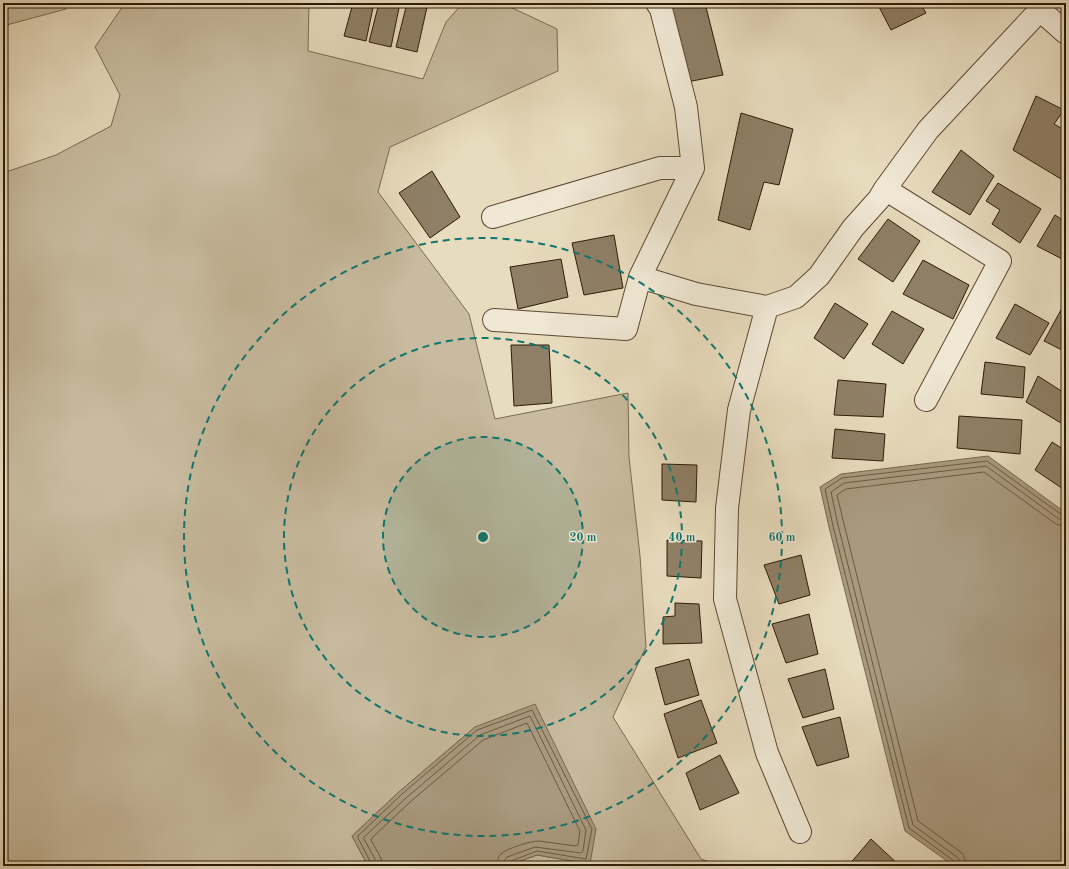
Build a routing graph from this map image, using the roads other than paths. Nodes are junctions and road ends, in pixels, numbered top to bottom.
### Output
1 (657, 3) edge
2 (1038, 7) edge
3 (1066, 33) edge
4 (693, 168) junction
5 (885, 189) junction
6 (493, 217) dead end
7 (640, 277) junction
8 (767, 307) junction
9 (494, 320) dead end
10 (926, 400) dead end
11 (800, 832) dead end

1 - 4 street
2 - 3 street
2 - 5 street
4 - 6 street
4 - 7 street
5 - 8 street
5 - 10 street
7 - 8 street
7 - 9 street
8 - 11 street

